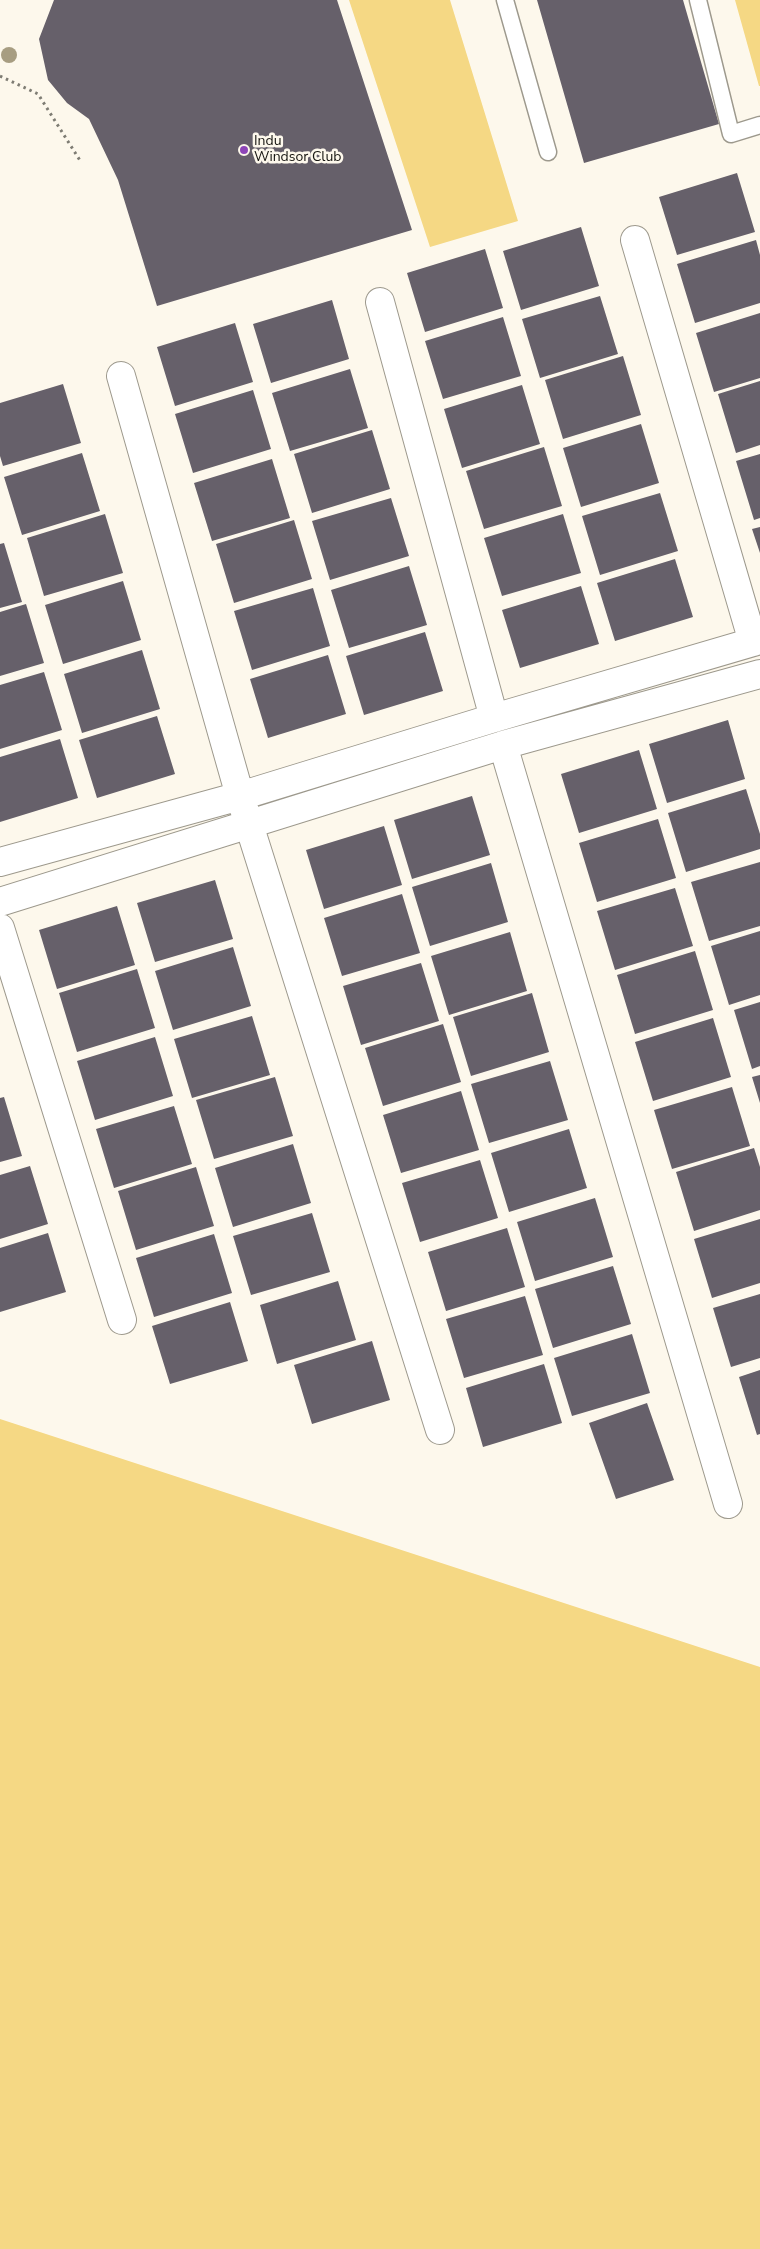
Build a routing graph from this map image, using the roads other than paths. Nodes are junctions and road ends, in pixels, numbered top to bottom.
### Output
1 (505, 0) edge
2 (698, 0) edge
3 (760, 125) edge
4 (548, 152) dead end
5 (635, 240) dead end
6 (380, 302) dead end
7 (121, 376) dead end
8 (756, 641) edge
9 (760, 676) edge
10 (494, 718) junction
11 (503, 745) junction
12 (240, 796) junction
13 (249, 822) junction
14 (0, 862) edge
15 (0, 902) edge
16 (0, 928) edge
17 (122, 1320) dead end
18 (440, 1430) dead end
19 (728, 1504) dead end

1 - 4 lane
2 - 3 lane
5 - 8 street
6 - 10 street
7 - 12 street
8 - 10 street
9 - 11 street
10 - 12 street
11 - 13 street
11 - 19 street
12 - 13 street
12 - 14 street
13 - 15 street
13 - 18 street
16 - 17 street

